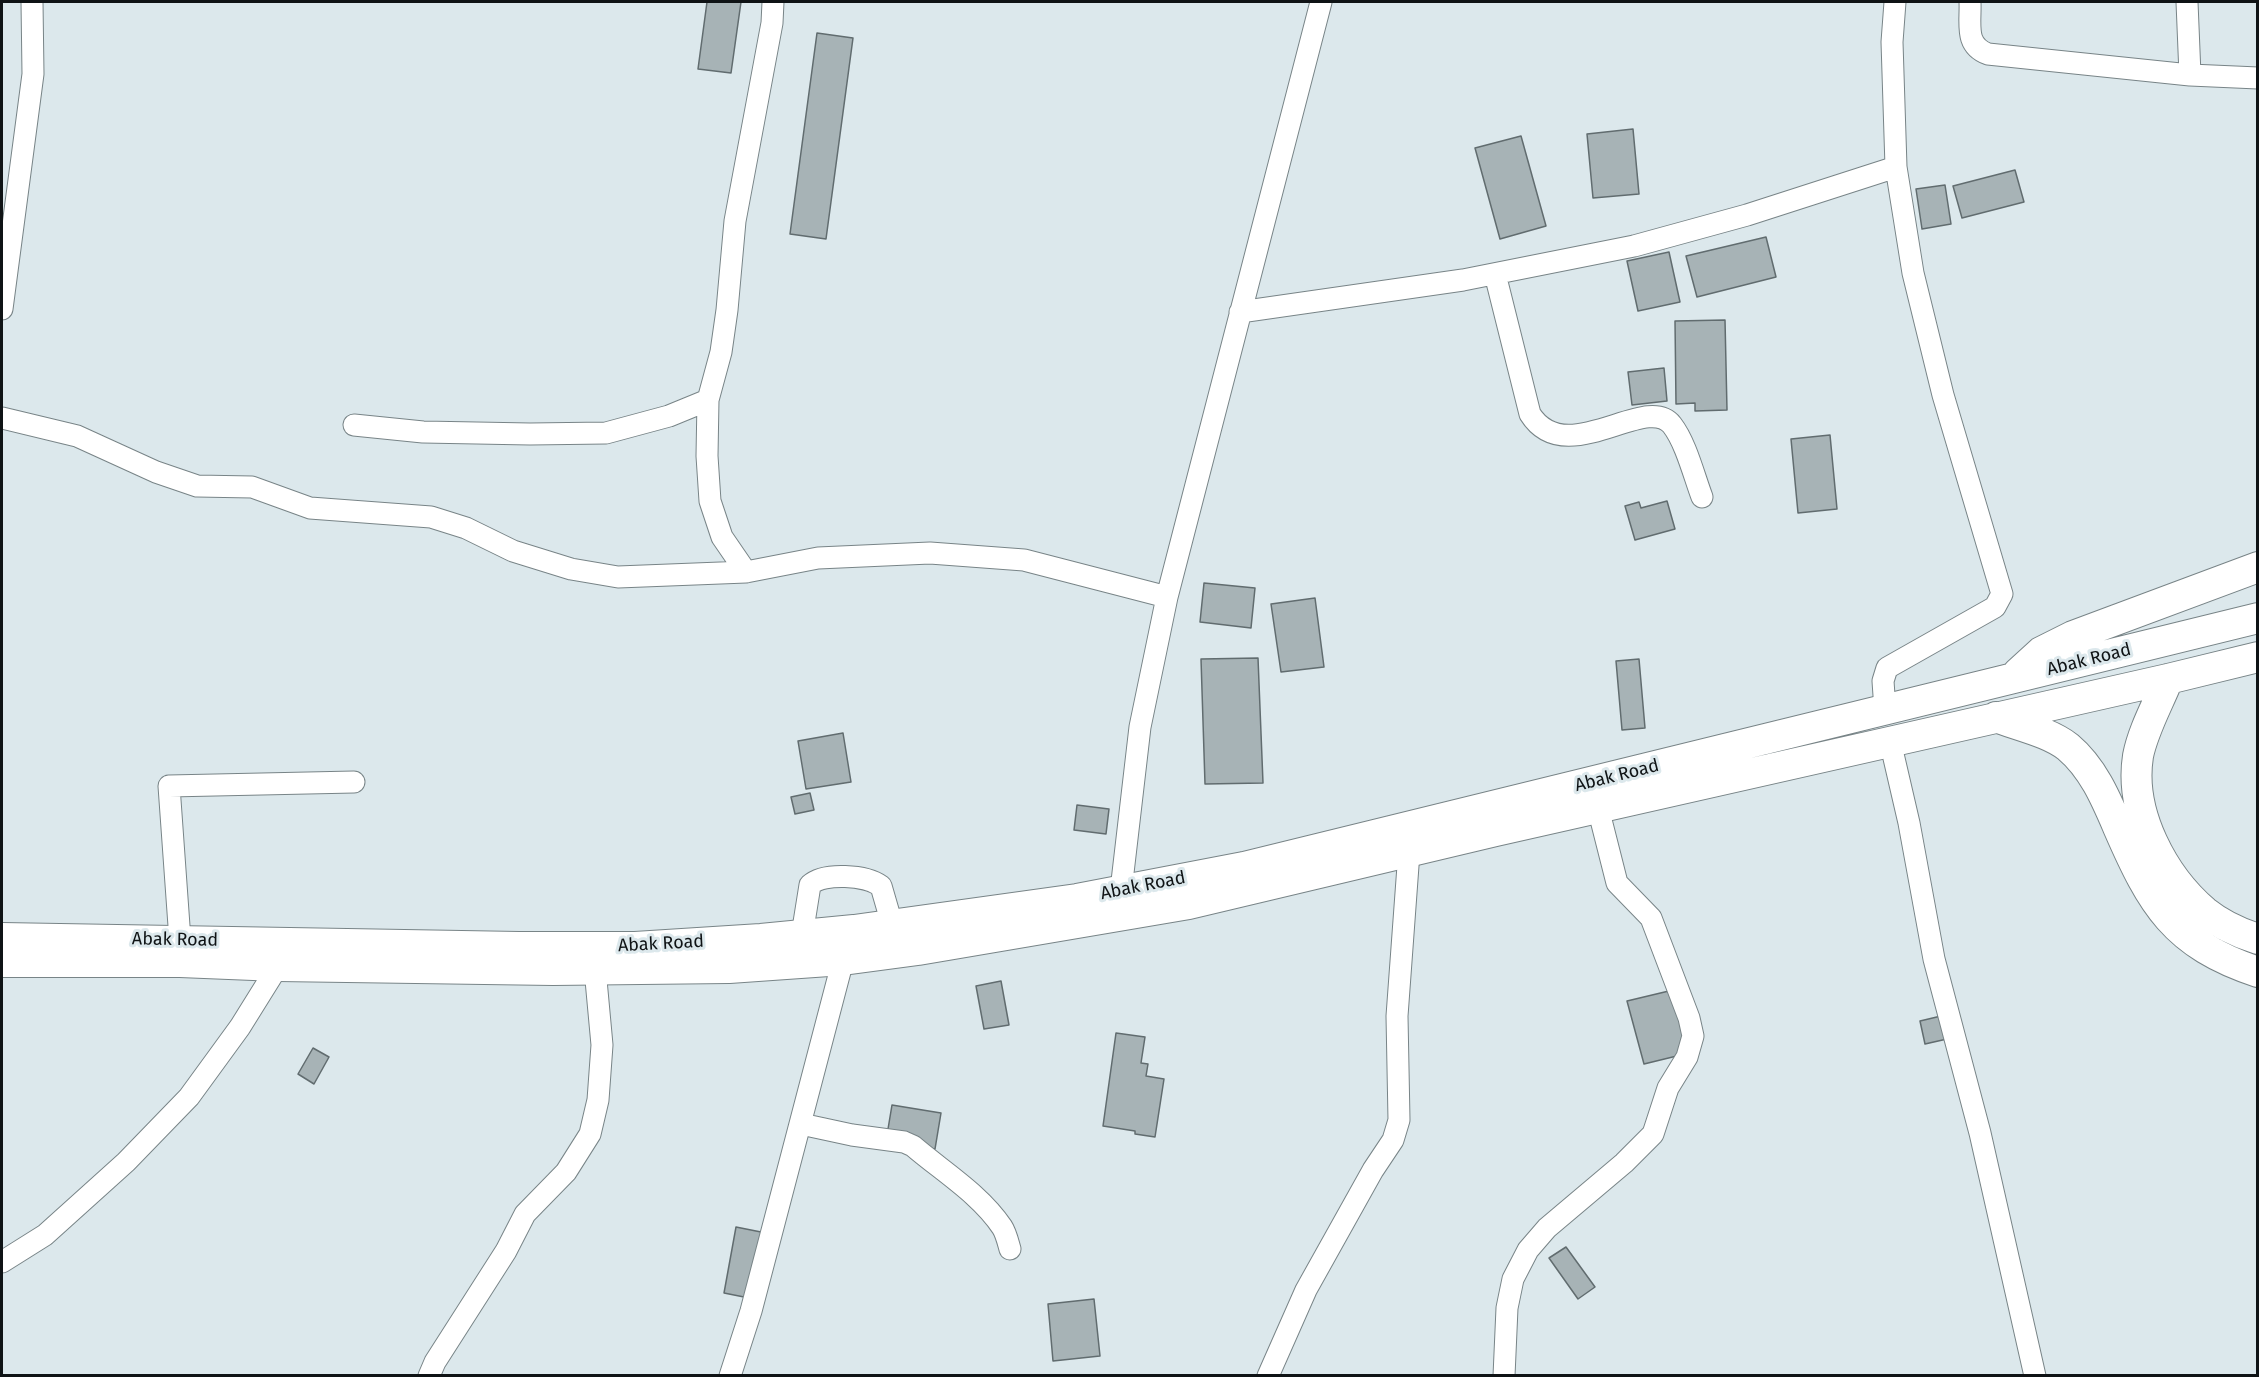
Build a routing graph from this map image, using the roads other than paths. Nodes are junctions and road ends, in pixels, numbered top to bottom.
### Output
1 (32, 2) edge
2 (773, 2) edge
3 (1322, 2) edge
4 (1895, 2) edge
5 (1970, 2) edge
6 (2187, 2) edge
7 (2190, 75) junction
8 (2258, 78) edge
9 (1896, 167) junction
10 (1495, 274) junction
11 (2, 309) edge
12 (1240, 312) junction
13 (708, 400) junction
14 (2, 418) edge
15 (354, 425) dead end
16 (1702, 497) dead end
17 (2258, 567) edge
18 (746, 572) junction
19 (1167, 597) junction
20 (2258, 618) edge
21 (2258, 657) edge
22 (2011, 679) junction
23 (2168, 679) junction
24 (1886, 710) junction
25 (1996, 717) junction
26 (1890, 741) junction
27 (354, 782) dead end
28 (1598, 808) junction
29 (1409, 852) junction
30 (1121, 890) junction
31 (892, 924) junction
32 (802, 935) junction
33 (2, 938) edge
34 (2258, 939) edge
35 (180, 951) junction
36 (843, 960) junction
37 (2, 962) edge
38 (279, 966) junction
39 (596, 969) junction
40 (2258, 972) edge
41 (801, 1124) junction
42 (1010, 1249) dead end
43 (2, 1262) edge
44 (429, 1376) edge
45 (730, 1376) edge
46 (1268, 1376) edge
47 (1504, 1376) edge
48 (2035, 1376) edge

1 - 11 street
2 - 13 street
3 - 12 street
4 - 9 street
5 - 7 street
6 - 7 street
7 - 8 street
9 - 10 street
9 - 24 street
10 - 12 street
10 - 16 street
12 - 19 street
13 - 15 street
13 - 18 street
14 - 18 street
17 - 22 highway
18 - 19 street
19 - 30 street
20 - 22 highway, Abak Road
21 - 23 highway, Abak Road
22 - 24 highway, Abak Road
23 - 25 highway, Abak Road
23 - 34 highway
24 - 30 highway, Abak Road
25 - 26 highway, Abak Road
25 - 40 highway
26 - 28 highway, Abak Road
26 - 48 street
27 - 35 street
28 - 29 highway, Abak Road
28 - 47 street
29 - 36 highway, Abak Road
29 - 46 street
30 - 31 highway, Abak Road
31 - 32 highway, Abak Road
31 - 32 street
32 - 35 highway, Abak Road
33 - 35 highway, Abak Road
35 - 37 highway, Abak Road
35 - 38 highway, Abak Road
36 - 39 highway, Abak Road
36 - 41 street
38 - 39 highway, Abak Road
38 - 43 street
39 - 44 street
41 - 42 street
41 - 45 street

